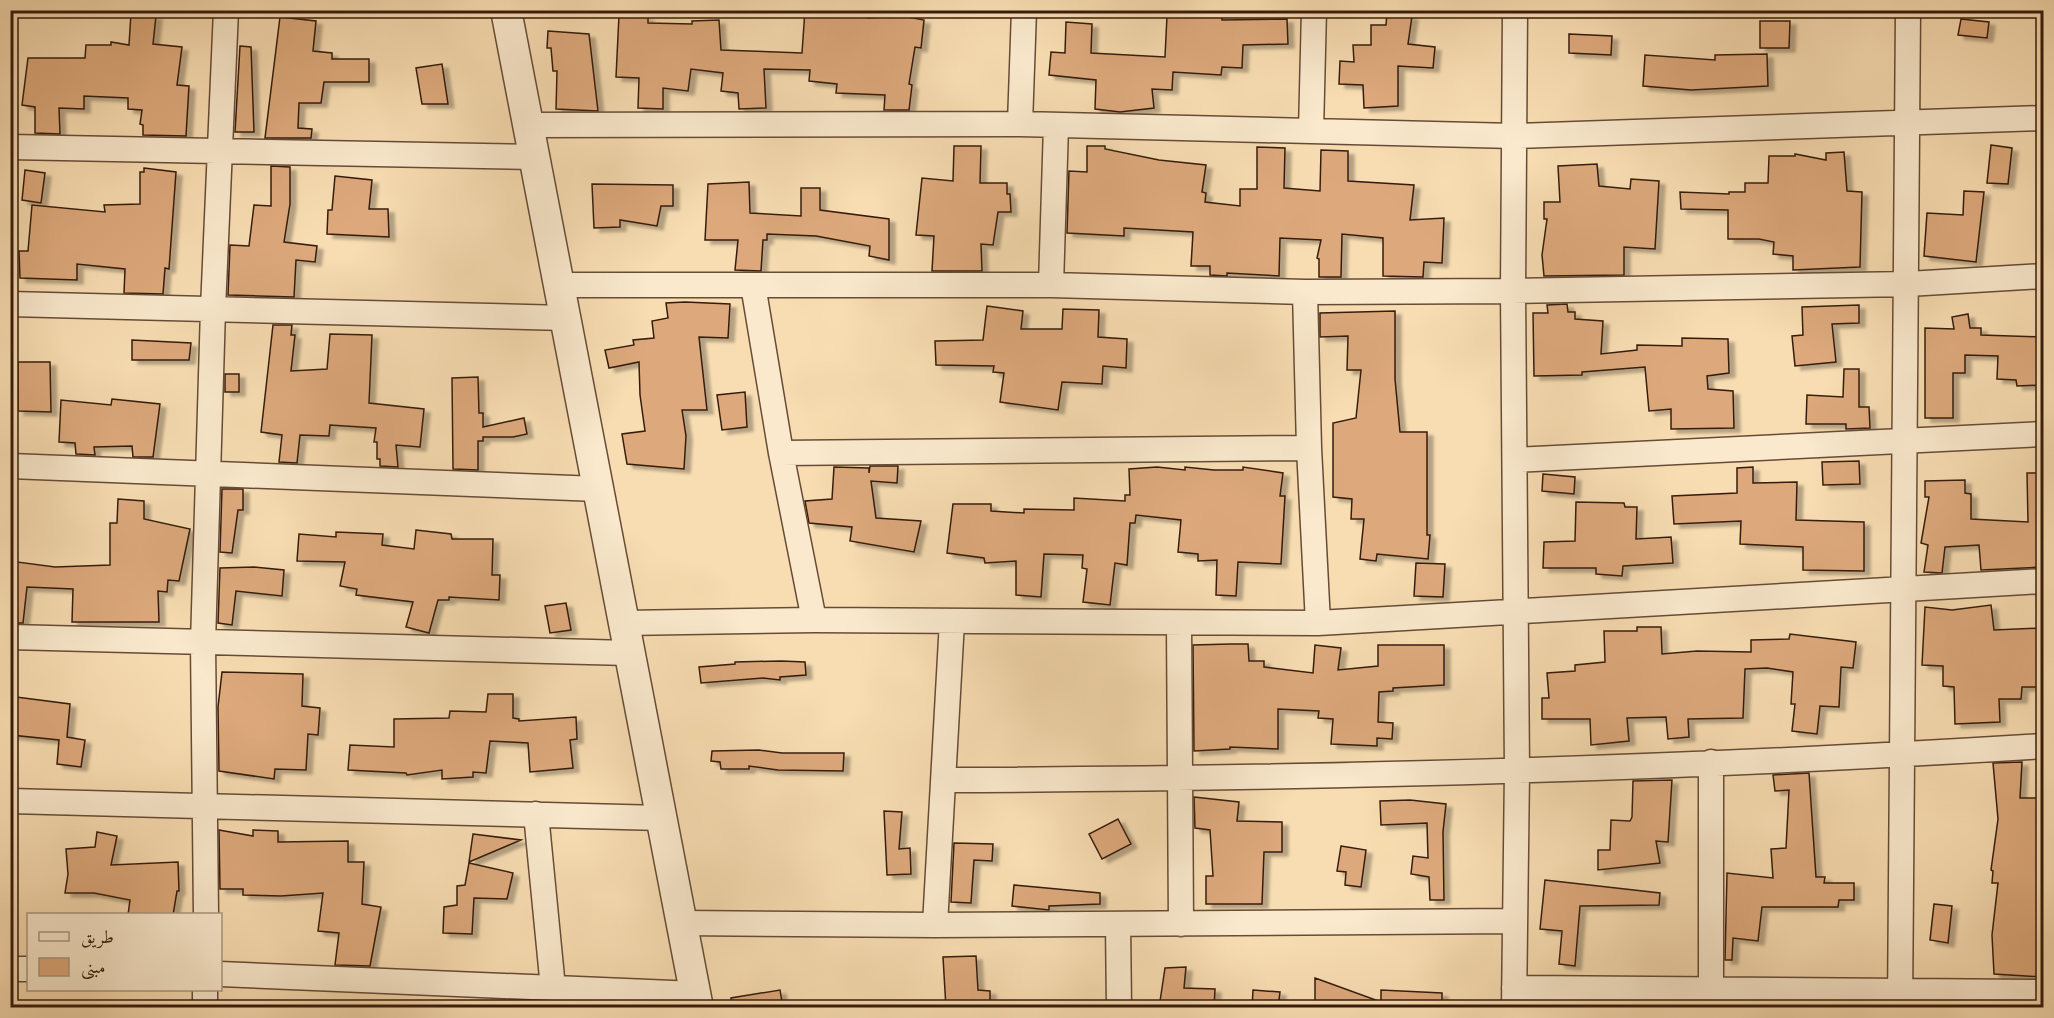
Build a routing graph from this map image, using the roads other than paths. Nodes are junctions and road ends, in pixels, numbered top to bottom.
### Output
1 (226, 10) edge
2 (506, 10) edge
3 (1024, 10) edge
4 (1314, 10) edge
5 (1515, 10) edge
6 (1908, 10) edge
7 (2043, 118) edge
8 (1906, 123) junction
9 (1020, 124) junction
10 (528, 125) junction
11 (1056, 126) junction
12 (1311, 131) junction
13 (1514, 136) junction
14 (10, 147) edge
15 (220, 152) junction
16 (534, 157) junction
17 (2043, 276) edge
18 (1908, 284) junction
19 (559, 285) junction
20 (753, 285) junction
21 (1051, 285) junction
22 (1513, 291) junction
23 (1305, 292) junction
24 (10, 304) edge
25 (213, 309) junction
26 (565, 318) junction
27 (2043, 434) edge
28 (1905, 441) junction
29 (1309, 448) junction
30 (781, 453) junction
31 (1516, 460) junction
32 (10, 466) edge
33 (209, 472) junction
34 (597, 489) junction
35 (2043, 581) edge
36 (1903, 590) junction
37 (1516, 614) junction
38 (814, 620) junction
39 (952, 621) junction
40 (623, 623) junction
41 (1318, 623) junction
42 (1179, 624) junction
43 (10, 637) edge
44 (204, 643) junction
45 (629, 653) junction
46 (2043, 746) edge
47 (1902, 755) junction
48 (1711, 762) junction
49 (1517, 770) junction
50 (1181, 779) junction
51 (944, 780) junction
52 (10, 801) edge
53 (206, 805) junction
54 (536, 814) junction
55 (661, 818) junction
56 (206, 913) edge
57 (1514, 921) junction
58 (681, 923) junction
59 (1118, 924) junction
60 (1181, 924) junction
61 (935, 925) junction
62 (10, 969) edge
63 (27, 969) edge
64 (222, 974) edge
65 (553, 988) junction
66 (205, 991) edge
67 (2043, 992) edge
68 (1514, 998) edge
69 (1711, 999) edge
70 (1900, 1000) edge
71 (697, 1001) edge
72 (205, 1008) edge
73 (1119, 1008) edge

1 - 15 street
2 - 10 street
3 - 9 street
4 - 12 street
5 - 13 street
6 - 8 street
7 - 8 street
8 - 13 street
8 - 18 street
9 - 10 street
9 - 11 street
10 - 16 street
11 - 12 street
11 - 21 street
12 - 13 street
13 - 22 street
14 - 15 street
15 - 16 street
15 - 25 street
16 - 19 street
17 - 18 street
18 - 22 street
18 - 28 street
19 - 20 street
19 - 26 street
20 - 21 street
20 - 30 street
21 - 23 street
22 - 23 street
22 - 31 street
23 - 29 street
24 - 25 street
25 - 26 street
25 - 33 street
26 - 34 street
27 - 28 street
28 - 31 street
28 - 36 street
29 - 30 street
29 - 41 street
30 - 38 street
31 - 37 street
32 - 33 street
33 - 34 street
33 - 44 street
34 - 40 street
35 - 36 street
36 - 37 street
36 - 47 street
37 - 41 street
37 - 49 street
38 - 39 street
38 - 40 street
39 - 42 street
39 - 51 street
40 - 45 street
41 - 42 street
42 - 50 street
43 - 44 street
44 - 45 street
44 - 53 street
45 - 55 street
46 - 47 street
47 - 48 street
47 - 70 street
48 - 49 street
48 - 69 street
49 - 50 street
49 - 57 street
50 - 51 street
50 - 60 street
51 - 61 street
52 - 53 street
53 - 54 street
53 - 56 street
54 - 55 street
54 - 65 street
55 - 58 street
57 - 60 street
57 - 68 street
58 - 61 street
58 - 71 street
59 - 60 street
59 - 61 street
59 - 73 street
62 - 63 street
64 - 65 street
65 - 71 street
66 - 72 street
67 - 70 street
68 - 69 street
69 - 70 street

